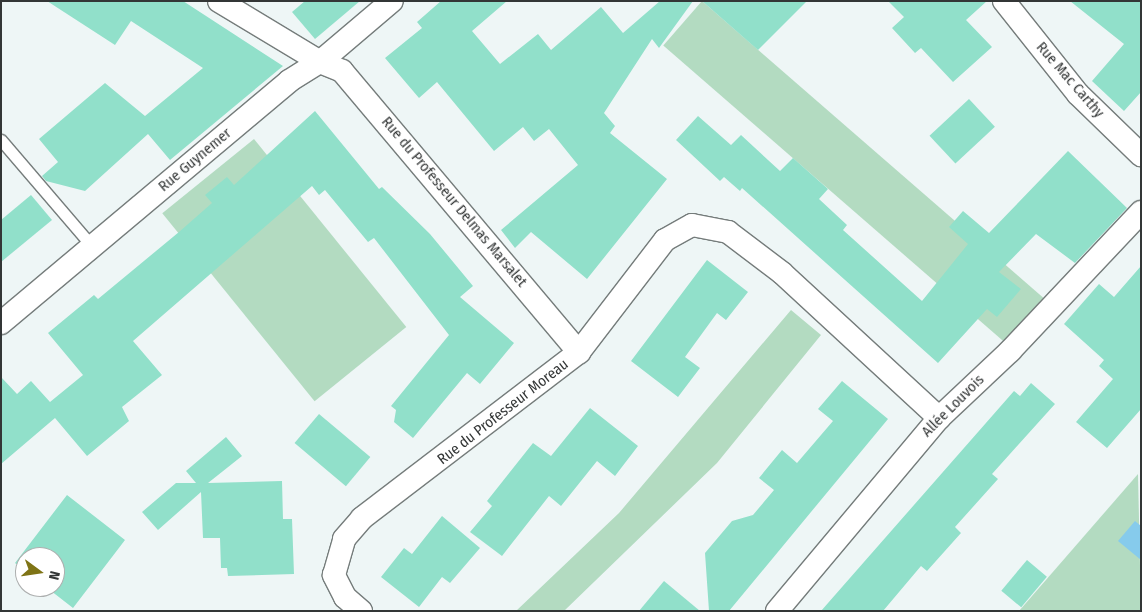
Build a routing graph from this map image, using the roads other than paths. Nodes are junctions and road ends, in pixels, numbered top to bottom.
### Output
1 (219, 1) edge
2 (392, 1) edge
3 (1004, 1) edge
4 (320, 62) junction
5 (1, 140) edge
6 (1141, 155) edge
7 (1141, 212) edge
8 (92, 246) junction
9 (1, 323) edge
10 (580, 352) junction
11 (939, 418) junction
12 (361, 611) edge
13 (776, 611) edge

1 - 4 street, Rue du Professeur Delmas Marsalet
2 - 4 street, Rue Guynemer
3 - 6 street, Rue Mac Carthy
4 - 8 street, Rue Guynemer
4 - 10 street, Rue du Professeur Delmas Marsalet
5 - 8 lane
7 - 11 street, Allée Louvois
8 - 9 street, Rue Guynemer
10 - 11 street, Rue du Professeur Moreau
10 - 12 street, Rue du Professeur Moreau
11 - 13 street, Allée Louvois

